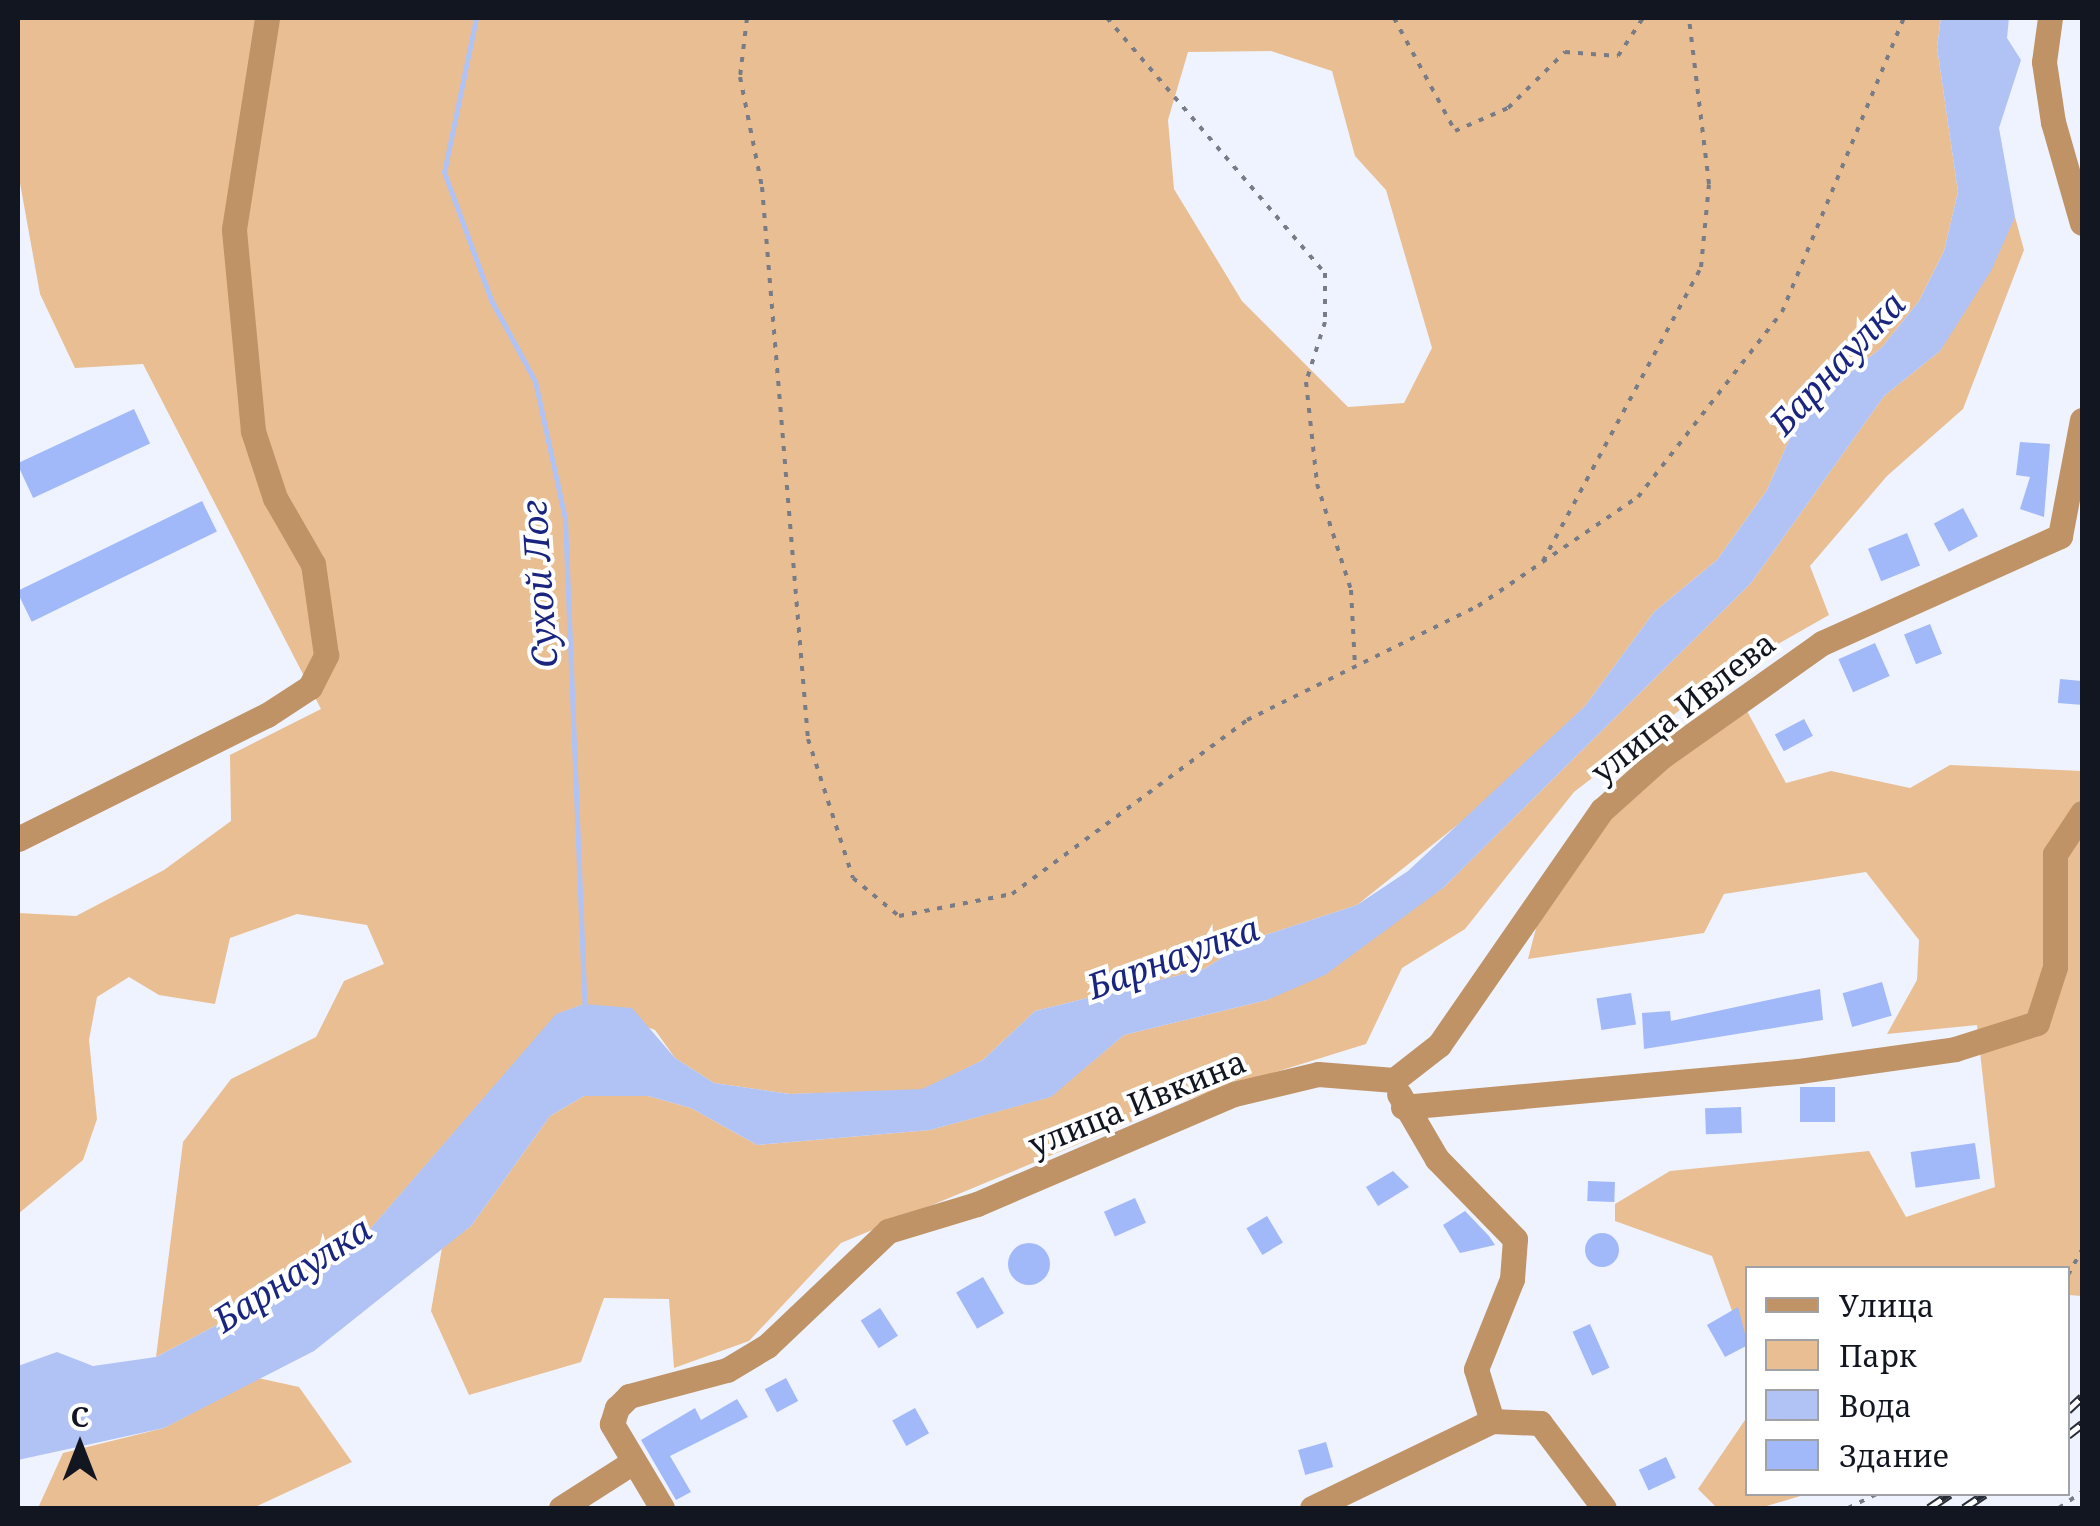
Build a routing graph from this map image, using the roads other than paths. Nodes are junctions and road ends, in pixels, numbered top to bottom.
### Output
1 (267, 18) edge
2 (2050, 18) edge
3 (2082, 223) edge
4 (2082, 420) edge
5 (2071, 537) edge
6 (2082, 812) edge
7 (18, 838) edge
8 (1394, 1080) junction
9 (1403, 1106) junction
10 (1492, 1421) junction
11 (633, 1462) junction
12 (561, 1508) edge
13 (662, 1508) edge
14 (1312, 1508) edge
15 (1604, 1508) edge

1 - 7 street
2 - 3 street
4 - 5 street, улица Ивлева
5 - 8 street, улица Ивлева
6 - 9 street
8 - 9 street
8 - 11 street, улица Ивкина
9 - 10 street
10 - 14 street
10 - 15 street
11 - 12 street
11 - 13 street, улица Ивкина

